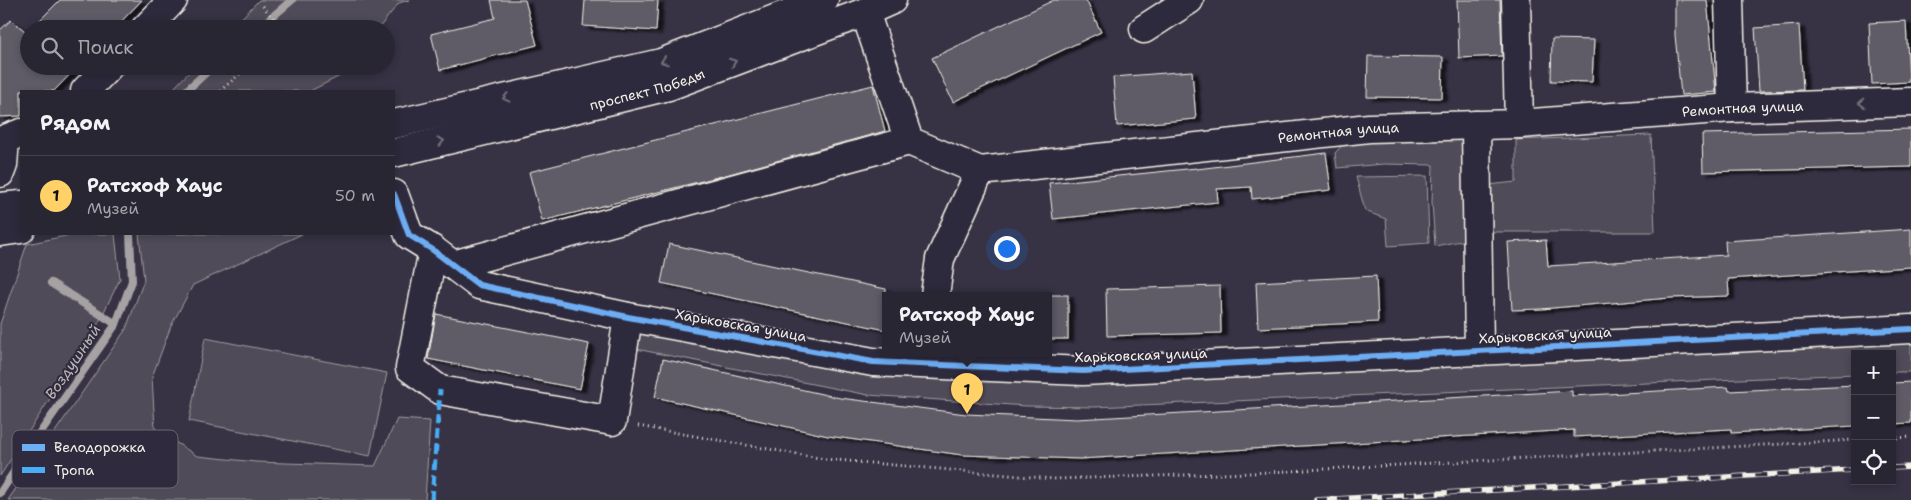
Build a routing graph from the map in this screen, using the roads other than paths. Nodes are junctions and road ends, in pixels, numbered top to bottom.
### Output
1 (173, 0) edge
2 (824, 0) edge
3 (892, 0) edge
4 (1189, 0) edge
5 (1516, 0) edge
6 (1730, 0) edge
7 (865, 12) junction
8 (154, 20) edge
9 (1144, 28) dead end
10 (100, 75) edge
11 (86, 90) edge
12 (1911, 102) edge
13 (1732, 108) junction
14 (395, 124) edge
15 (1519, 124) junction
16 (1476, 125) junction
17 (20, 133) edge
18 (910, 141) junction
19 (395, 153) edge
20 (980, 170) junction
21 (0, 173) edge
22 (395, 197) edge
23 (20, 205) edge
24 (0, 207) edge
25 (20, 229) edge
26 (0, 232) edge
27 (443, 257) junction
28 (935, 292) edge
29 (628, 317) junction
30 (1911, 329) edge
31 (1479, 351) junction
32 (926, 359) edge

1 - 8 street
2 -> 14 street, проспект Победы
3 - 7 street, проспект Победы
4 - 9 street
5 - 15 street
6 - 13 street
7 - 18 street
19 -> 7 street, проспект Победы
10 - 11 street
12 -> 13 street, Ремонтная улица
13 - 15 street, Ремонтная улица
15 - 16 street, Ремонтная улица
16 - 20 street, Ремонтная улица
16 - 31 street
17 - 21 street
18 - 20 street, Ремонтная улица
18 - 27 street
20 - 28 street
22 - 27 street, Харьковская улица
23 - 24 street
25 - 26 street
27 - 29 street, Харьковская улица
27 - 29 street
29 - 32 street, Харьковская улица
30 - 31 street, Харьковская улица
31 - 32 street, Харьковская улица

